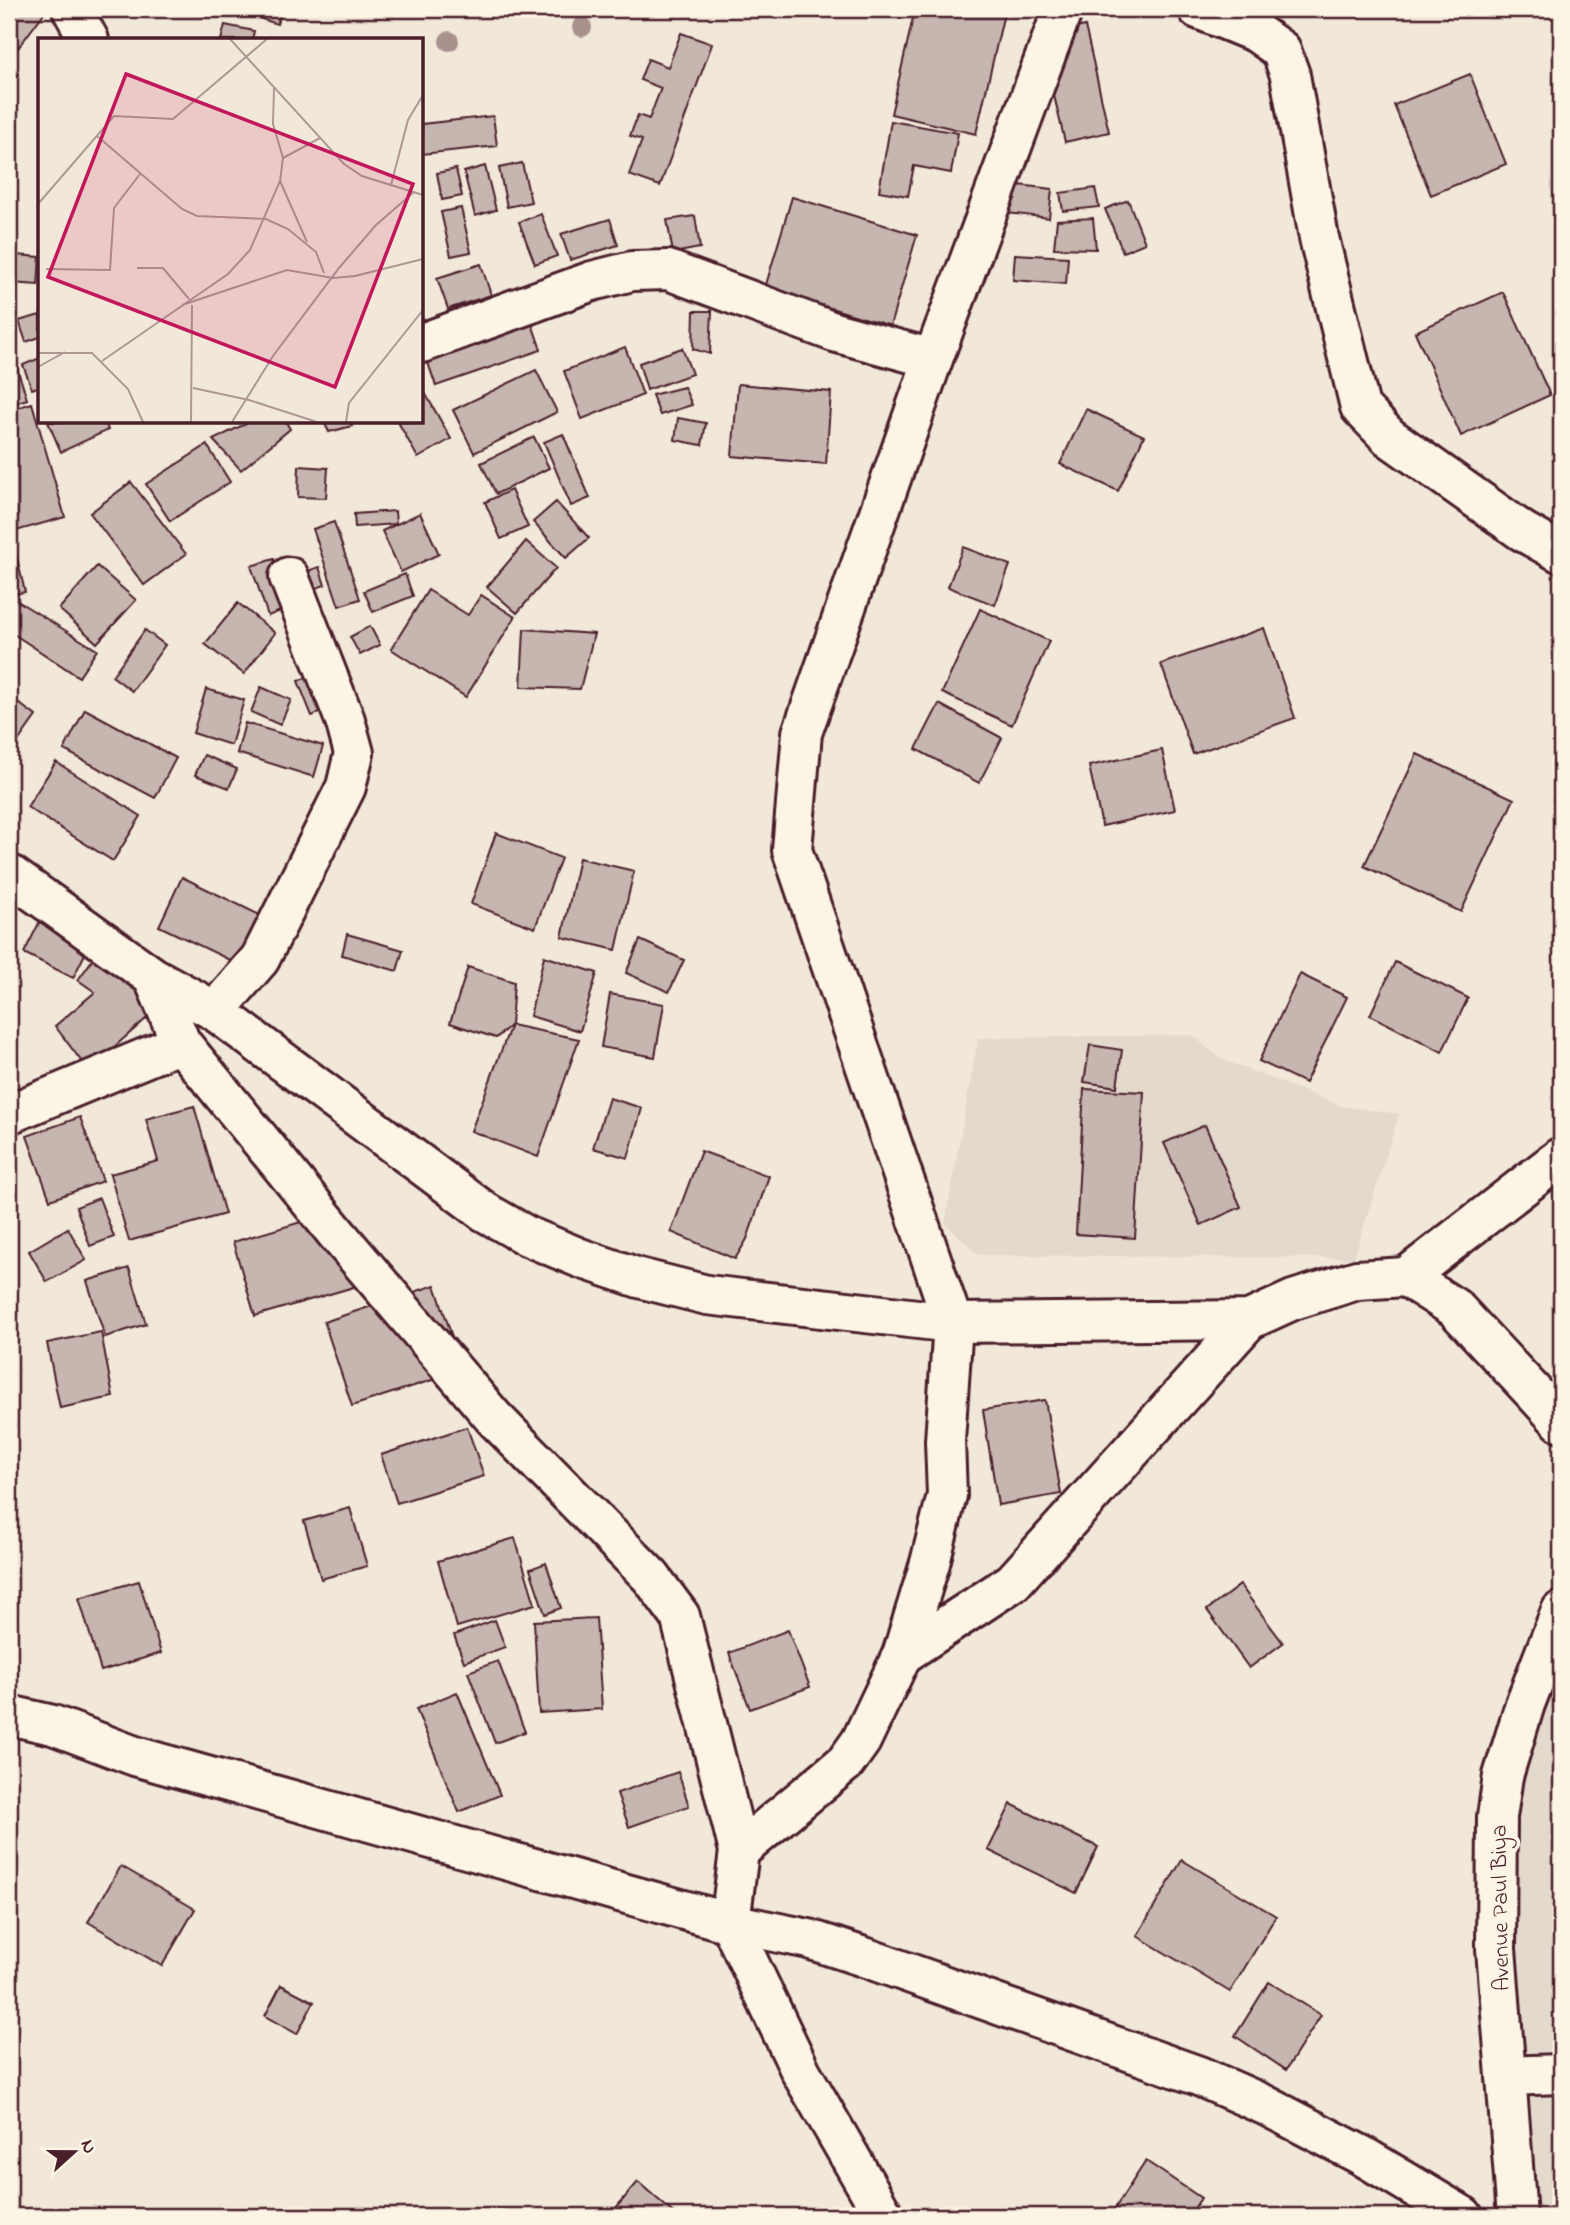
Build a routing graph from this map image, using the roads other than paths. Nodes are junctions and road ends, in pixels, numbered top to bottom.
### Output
1 (72, 9) edge
2 (1063, 9) edge
3 (1198, 9) edge
4 (88, 38) edge
5 (424, 342) edge
6 (933, 359) junction
7 (1561, 553) edge
8 (289, 577) dead end
9 (9, 874) edge
10 (260, 959) junction
11 (153, 977) junction
12 (215, 1011) junction
13 (246, 1035) junction
14 (181, 1043) junction
15 (9, 1114) edge
16 (1561, 1157) edge
17 (1406, 1277) junction
18 (1249, 1320) junction
19 (953, 1323) junction
20 (1561, 1422) edge
21 (1561, 1611) edge
22 (902, 1655) junction
23 (9, 1715) edge
24 (739, 1851) junction
25 (730, 1923) junction
26 (1561, 2074) edge
27 (1506, 2076) junction
28 (884, 2216) edge
29 (1464, 2216) edge
30 (1517, 2216) edge

1 - 4 street
2 - 6 street
3 - 7 street
5 - 6 street
6 - 19 street
8 - 10 street
9 - 11 street
10 - 12 street
10 - 13 street
11 - 12 street
11 - 14 street
12 - 13 street
13 - 19 street
14 - 15 street
14 - 24 street
16 - 17 street
17 - 18 street
17 - 20 street
18 - 19 street
18 - 22 street
19 - 22 street
21 - 27 street, Avenue Paul Biya
22 - 24 street
23 - 25 street
24 - 25 street
25 - 28 street
25 - 29 street
26 - 27 street
27 - 30 street, Avenue Paul Biya

